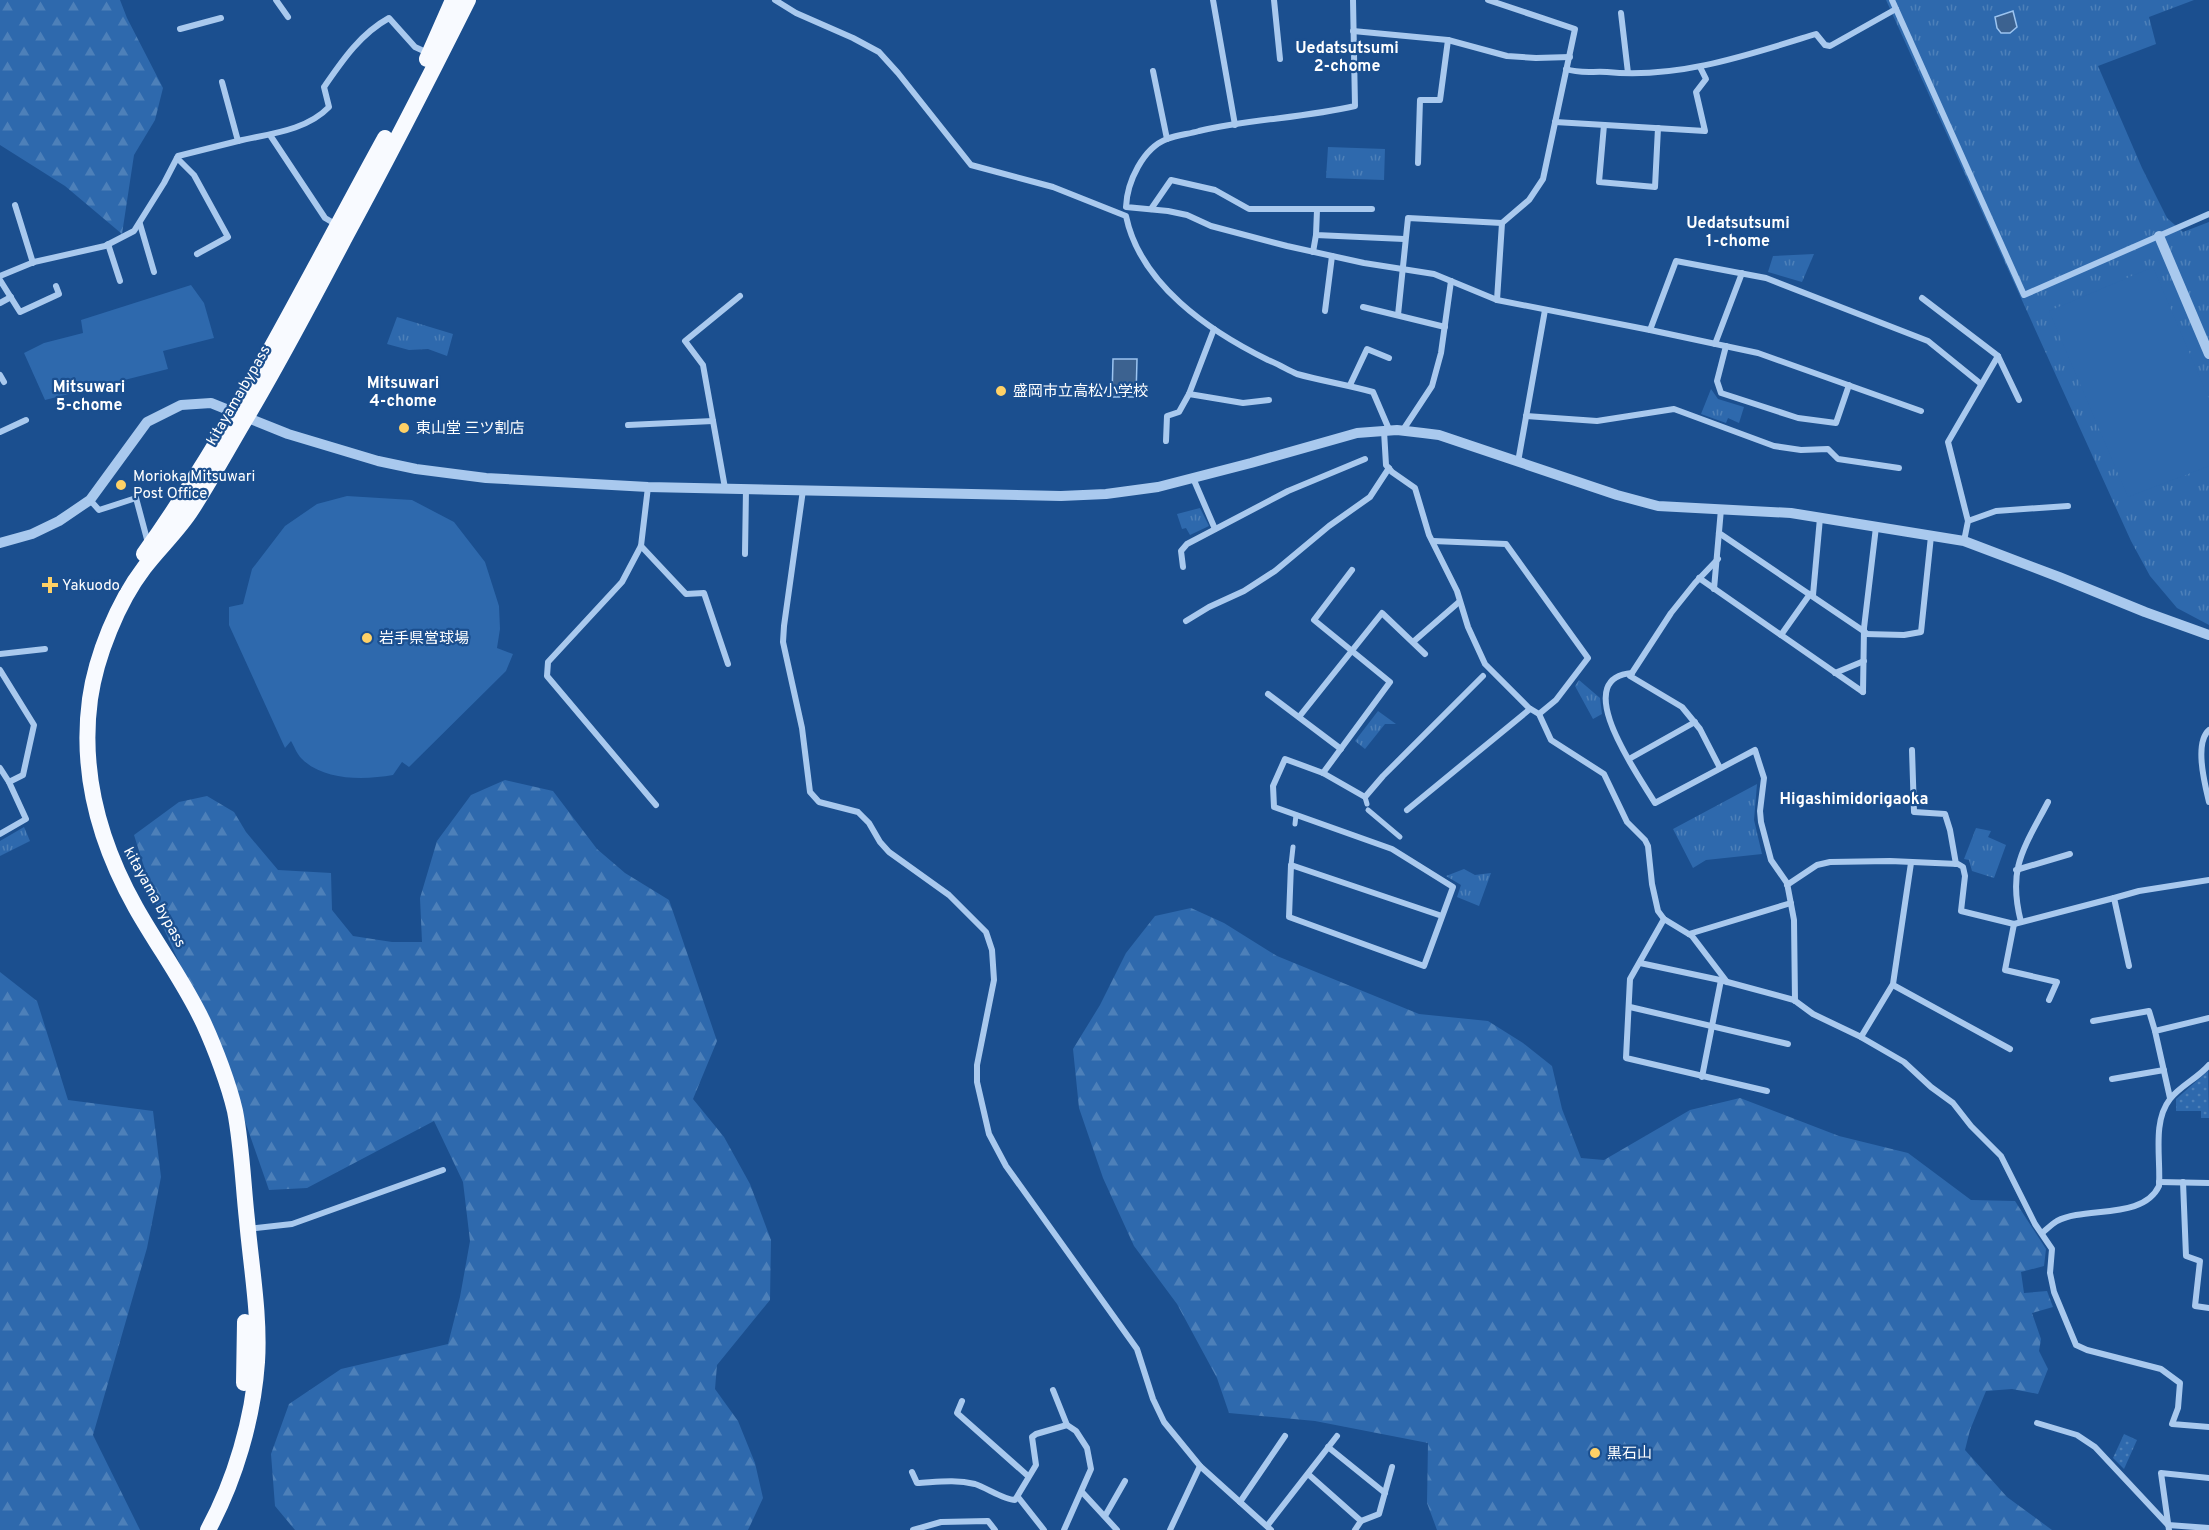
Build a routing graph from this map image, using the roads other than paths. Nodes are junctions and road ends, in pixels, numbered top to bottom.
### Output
1 (276, 0) edge
2 (453, 0) edge
3 (468, 0) edge
4 (775, 0) edge
5 (1212, 0) edge
6 (1274, 0) edge
7 (1353, 0) edge
8 (1488, 0) edge
9 (1892, 0) edge
10 (1896, 9) junction
11 (1621, 12) dead end
12 (288, 17) dead end
13 (221, 18) dead end
14 (180, 29) dead end
15 (1353, 31) junction
16 (1448, 40) junction
17 (429, 54) junction
18 (1570, 57) junction
19 (1280, 59) dead end
20 (1700, 67) junction
21 (1566, 69) junction
22 (1153, 71) dead end
23 (1628, 73) junction
24 (222, 82) dead end
25 (1555, 122) junction
26 (1235, 125) junction
27 (1604, 125) junction
28 (1658, 128) junction
29 (270, 135) junction
30 (1167, 139) junction
31 (238, 141) junction
32 (177, 158) junction
33 (1418, 163) dead end
34 (15, 205) dead end
35 (1151, 209) junction
36 (1372, 209) dead end
37 (1317, 210) junction
38 (2209, 214) edge
39 (140, 224) junction
40 (1502, 224) junction
41 (337, 225) junction
42 (1316, 235) junction
43 (2159, 236) junction
44 (1404, 239) junction
45 (108, 244) junction
46 (1313, 252) junction
47 (197, 254) dead end
48 (1332, 256) junction
49 (33, 263) junction
50 (1404, 270) junction
51 (154, 272) dead end
52 (1742, 273) junction
53 (0, 278) edge
54 (120, 280) dead end
55 (1451, 280) junction
56 (56, 286) dead end
57 (740, 296) dead end
58 (11, 297) junction
59 (1922, 298) dead end
60 (1497, 300) junction
61 (0, 303) edge
62 (1363, 307) dead end
63 (1545, 310) junction
64 (1325, 311) dead end
65 (1398, 315) junction
66 (1445, 327) junction
67 (1214, 329) junction
68 (1650, 330) junction
69 (1715, 344) junction
70 (1726, 346) junction
71 (2209, 354) edge
72 (1998, 356) junction
73 (1389, 358) dead end
74 (0, 375) edge
75 (4, 382) dead end
76 (1981, 384) junction
77 (1350, 385) junction
78 (1849, 385) junction
79 (1189, 394) junction
80 (1269, 400) dead end
81 (2019, 400) dead end
82 (1921, 411) dead end
83 (241, 415) junction
84 (1526, 416) junction
85 (26, 420) dead end
86 (713, 421) junction
87 (628, 424) dead end
88 (1386, 429) junction
89 (1403, 431) junction
90 (0, 432) edge
91 (1166, 441) dead end
92 (1365, 459) dead end
93 (1518, 462) junction
94 (1389, 468) junction
95 (1899, 468) dead end
96 (1193, 478) junction
97 (648, 487) junction
98 (725, 488) junction
99 (746, 488) junction
100 (803, 489) junction
101 (90, 500) junction
102 (2068, 506) dead end
103 (1721, 509) junction
104 (1820, 518) junction
105 (1968, 521) junction
106 (1876, 527) junction
107 (1215, 529) junction
108 (1719, 533) junction
109 (1931, 536) junction
110 (1433, 541) junction
111 (1964, 541) junction
112 (0, 543) edge
113 (149, 546) junction
114 (641, 546) junction
115 (745, 554) dead end
116 (1718, 559) junction
117 (1183, 567) dead end
118 (1352, 570) dead end
119 (1699, 578) junction
120 (1714, 589) junction
121 (1811, 594) junction
122 (1459, 602) junction
123 (1186, 621) dead end
124 (1865, 633) junction
125 (1780, 635) junction
126 (2209, 635) edge
127 (1413, 642) junction
128 (45, 649) dead end
129 (1352, 651) junction
130 (0, 654) edge
131 (1425, 654) dead end
132 (1864, 661) junction
133 (728, 664) dead end
134 (0, 670) edge
135 (1835, 673) junction
136 (1632, 674) junction
137 (1483, 676) dead end
138 (1268, 694) dead end
139 (1530, 709) junction
140 (1539, 714) junction
141 (1299, 717) junction
142 (1695, 722) junction
143 (2209, 730) edge
144 (1341, 749) junction
145 (1912, 750) dead end
146 (1629, 759) junction
147 (0, 768) edge
148 (1720, 768) junction
149 (1323, 773) junction
150 (9, 782) junction
151 (2048, 802) dead end
152 (2209, 802) edge
153 (1367, 804) junction
154 (656, 805) dead end
155 (1407, 810) dead end
156 (1296, 815) junction
157 (1295, 824) dead end
158 (0, 834) edge
159 (1400, 837) dead end
160 (1293, 847) dead end
161 (2070, 854) dead end
162 (1911, 863) junction
163 (1956, 864) junction
164 (1291, 865) junction
165 (2016, 870) junction
166 (2209, 880) edge
167 (1787, 885) junction
168 (2114, 898) junction
169 (1791, 903) junction
170 (1442, 916) junction
171 (1664, 919) junction
172 (2018, 923) junction
173 (1689, 934) junction
174 (1640, 963) junction
175 (2129, 966) dead end
176 (1724, 981) junction
177 (1893, 985) junction
178 (2049, 1000) dead end
179 (1795, 1001) junction
180 (1630, 1007) junction
181 (2209, 1018) edge
182 (2093, 1021) dead end
183 (1713, 1026) junction
184 (2154, 1031) junction
185 (1861, 1037) junction
186 (1788, 1044) dead end
187 (2010, 1049) dead end
188 (2209, 1065) edge
189 (2164, 1070) junction
190 (1702, 1077) junction
191 (2112, 1079) dead end
192 (1767, 1091) dead end
193 (2170, 1098) junction
194 (443, 1170) dead end
195 (2160, 1182) junction
196 (2183, 1182) junction
197 (2209, 1183) edge
198 (248, 1229) junction
199 (2042, 1233) junction
200 (2209, 1308) edge
201 (1053, 1390) dead end
202 (962, 1401) dead end
203 (2037, 1423) dead end
204 (1067, 1425) junction
205 (2209, 1427) edge
206 (1285, 1436) dead end
207 (1337, 1436) dead end
208 (1329, 1447) junction
209 (1200, 1466) junction
210 (1392, 1467) dead end
211 (912, 1472) dead end
212 (1308, 1474) junction
213 (1028, 1476) junction
214 (2209, 1478) edge
215 (1125, 1481) dead end
216 (1082, 1492) junction
217 (1385, 1493) junction
218 (1018, 1497) junction
219 (1240, 1502) junction
220 (1105, 1516) junction
221 (1361, 1521) junction
222 (2168, 1527) edge
223 (1269, 1528) edge
224 (2209, 1528) edge
225 (197, 1530) edge
226 (208, 1530) edge
227 (913, 1530) edge
228 (994, 1530) edge
229 (1044, 1530) edge
230 (1064, 1530) edge
231 (1117, 1530) edge
232 (1170, 1530) edge
233 (1355, 1530) edge

1 - 12 street
2 - 17 highway, kitayama bypass
3 - 83 highway, kitayama bypass
4 - 67 street
5 - 26 street
6 - 19 street
7 - 15 street
8 - 18 street
9 - 10 street
10 - 20 street
10 - 43 street
11 - 23 street
13 - 14 street
15 - 16 street
15 - 26 street
16 - 18 street
16 - 33 street
17 - 29 street
17 - 41 highway, kitayama bypass
18 - 21 street
20 - 23 street
20 - 28 street
21 - 23 street
21 - 25 street
22 - 30 street
24 - 31 street
25 - 27 street
25 - 40 street
26 - 30 street
27 - 28 street
27 - 28 street
29 - 31 street
29 - 41 street
30 - 35 street
31 - 32 street
32 - 39 street
32 - 47 street
34 - 49 street
35 - 37 street
35 - 46 street
36 - 37 street
37 - 42 street
38 - 43 street
39 - 45 street
39 - 51 street
40 - 44 street
40 - 60 street
41 - 83 highway, kitayama bypass
42 - 44 street
42 - 46 street
43 - 71 street
44 - 50 street
45 - 49 street
45 - 54 street
46 - 48 street
48 - 50 street
48 - 64 street
49 - 53 street
50 - 55 street
50 - 65 street
52 - 68 street
52 - 69 street
52 - 76 street
53 - 58 street
55 - 60 street
55 - 66 street
56 - 58 street
57 - 86 street
58 - 61 street
59 - 72 street
60 - 63 street
62 - 65 street
63 - 68 street
63 - 84 street
65 - 66 street
66 - 89 street
67 - 77 street
67 - 79 street
68 - 69 street
69 - 70 street
70 - 78 street
70 - 78 street
72 - 76 street
72 - 81 street
73 - 77 street
74 - 75 street
76 - 105 street
77 - 88 street
78 - 82 street
79 - 80 street
79 - 91 street
83 - 97 street
83 - 101 street
83 - 113 highway, kitayama bypass
83 - 198 highway, kitayama bypass
84 - 93 street
84 - 95 street
85 - 90 street
86 - 87 street
86 - 98 street
88 - 89 street
88 - 94 street
88 - 96 street
89 - 93 street
92 - 107 street
93 - 103 street
94 - 110 street
94 - 123 street
96 - 100 street
96 - 107 street
97 - 98 street
97 - 114 street
98 - 99 street
99 - 100 street
99 - 115 street
100 - 209 street
101 - 112 street
101 - 113 street
102 - 105 street
103 - 104 street
103 - 108 street
104 - 106 street
104 - 121 street
105 - 111 street
106 - 109 street
106 - 124 street
107 - 117 street
108 - 116 street
108 - 121 street
109 - 111 street
109 - 124 street
110 - 122 street
110 - 140 street
111 - 126 street
113 - 225 highway, kitayama bypass
114 - 133 street
114 - 154 street
116 - 119 street
116 - 120 street
118 - 129 street
119 - 120 street
119 - 136 street
120 - 125 street
121 - 124 street
121 - 125 street
122 - 127 street
122 - 139 street
124 - 132 street
125 - 135 street
127 - 129 street
127 - 131 street
128 - 130 street
129 - 141 street
129 - 144 street
132 - 135 street
132 - 135 street
134 - 150 street
136 - 142 street
136 - 146 street
137 - 153 street
138 - 141 street
139 - 140 street
139 - 155 street
140 - 171 street
141 - 144 street
142 - 146 street
142 - 148 street
143 - 152 street
144 - 149 street
145 - 163 street
146 - 148 street
147 - 150 street
148 - 167 street
149 - 153 street
149 - 156 street
150 - 158 street
151 - 165 street
153 - 159 street
156 - 157 street
156 - 170 street
160 - 164 street
161 - 165 street
162 - 163 street
162 - 167 street
162 - 177 street
163 - 172 street
164 - 170 street
164 - 170 street
165 - 172 street
166 - 168 street
167 - 169 street
168 - 172 street
168 - 175 street
169 - 173 street
169 - 179 street
171 - 173 street
171 - 174 street
172 - 178 street
173 - 176 street
174 - 176 street
174 - 180 street
176 - 179 street
176 - 183 street
177 - 185 street
177 - 187 street
179 - 185 street
180 - 183 street
180 - 190 street
181 - 184 street
182 - 184 street
183 - 186 street
183 - 190 street
184 - 189 street
185 - 199 street
188 - 193 street
189 - 191 street
189 - 193 street
190 - 192 street
193 - 195 street
194 - 198 street
195 - 196 street
195 - 199 street
196 - 197 street
196 - 200 street
198 - 226 highway, kitayama bypass
199 - 205 street
201 - 204 street
202 - 213 street
203 - 222 street
204 - 213 street
204 - 216 street
206 - 219 street
207 - 208 street
208 - 212 street
208 - 217 street
209 - 219 street
209 - 232 street
210 - 217 street
211 - 218 street
212 - 221 street
212 - 223 street
213 - 218 street
214 - 222 street
215 - 220 street
216 - 220 street
216 - 230 street
217 - 221 street
218 - 229 street
219 - 223 street
220 - 231 street
221 - 233 street
222 - 224 street
227 - 228 street

